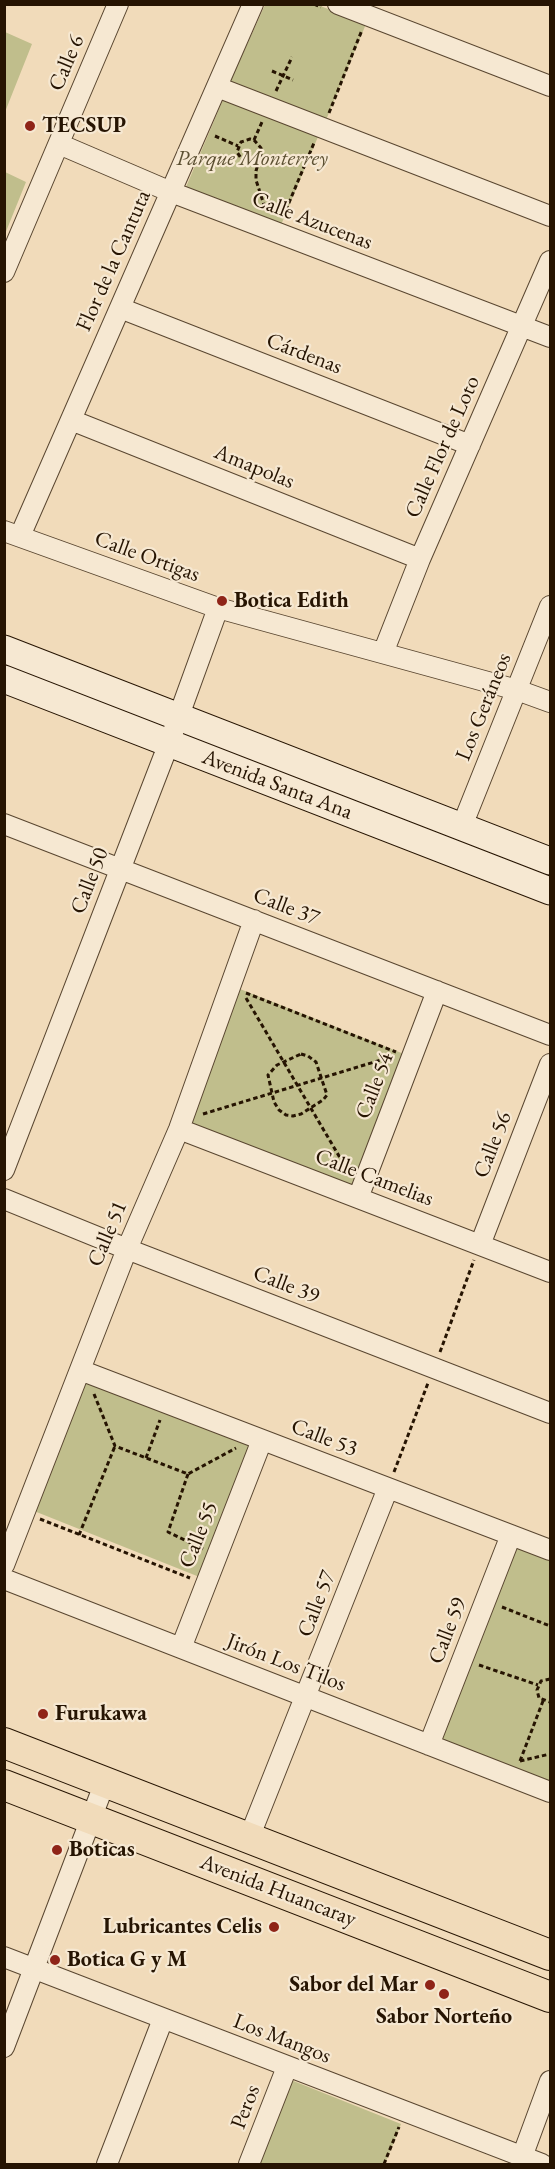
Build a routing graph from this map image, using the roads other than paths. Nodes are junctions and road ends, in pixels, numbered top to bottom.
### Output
1 (118, 4) edge
2 (253, 4) edge
3 (338, 4) edge
4 (550, 86) edge
5 (217, 87) junction
6 (59, 144) junction
7 (171, 192) junction
8 (550, 216) edge
9 (550, 261) edge
10 (4, 272) edge
11 (120, 308) junction
12 (522, 326) junction
13 (550, 337) edge
14 (71, 420) junction
15 (470, 445) junction
16 (12, 534) edge
17 (420, 559) junction
18 (550, 606) edge
19 (218, 608) junction
20 (4, 649) edge
21 (383, 653) junction
22 (4, 679) edge
23 (517, 690) junction
24 (550, 702) edge
25 (179, 717) junction
26 (169, 743) junction
27 (4, 824) edge
28 (462, 826) junction
29 (550, 861) edge
30 (121, 869) junction
31 (550, 891) edge
32 (254, 920) junction
33 (437, 991) junction
34 (550, 1035) edge
35 (550, 1064) edge
36 (186, 1123) junction
37 (4, 1170) edge
38 (355, 1188) junction
39 (4, 1199) edge
40 (480, 1245) junction
41 (127, 1249) junction
42 (550, 1272) edge
43 (80, 1370) junction
44 (550, 1413) edge
45 (256, 1437) junction
46 (388, 1488) junction
47 (511, 1535) junction
48 (550, 1550) edge
49 (4, 1565) edge
50 (4, 1579) edge
51 (181, 1648) junction
52 (306, 1697) junction
53 (4, 1743) edge
54 (429, 1745) junction
55 (105, 1782) junction
56 (4, 1785) edge
57 (550, 1792) edge
58 (91, 1819) junction
59 (249, 1838) junction
60 (550, 1955) edge
61 (4, 1957) edge
62 (34, 1969) junction
63 (550, 1998) edge
64 (163, 2019) junction
65 (4, 2047) edge
66 (287, 2067) junction
67 (550, 2081) edge
68 (522, 2157) junction
69 (107, 2164) edge
70 (249, 2164) edge
71 (542, 2164) edge

1 - 6 street, Calle 6
2 - 5 street, Flor de la Cantuta
3 - 4 street
5 - 7 street, Flor de la Cantuta
5 - 8 street
6 - 7 street, Calle Azucenas
6 - 10 street, Calle 6
7 - 11 street, Flor de la Cantuta
7 - 12 street, Calle Azucenas
9 - 12 street, Calle Flor de Loto
11 - 14 street, Flor de la Cantuta
11 - 15 street, Cárdenas
12 - 13 street, Calle Azucenas
12 - 15 street, Calle Flor de Loto
14 - 16 street, Flor de la Cantuta
14 - 17 street, Amapolas
15 - 17 street, Calle Flor de Loto
16 - 19 street, Calle Ortigas
17 - 21 street, Calle Flor de Loto
18 - 23 street, Los Geráneos
19 - 21 street, Calle Ortigas
19 - 25 street, Calle 50
20 - 25 street, Avenida Santa Ana
21 - 23 street, Calle Ortigas
22 - 26 street, Avenida Santa Ana
23 - 24 street, Calle Ortigas
23 - 28 street, Los Geráneos
25 - 26 street, Calle 50
25 - 28 street, Avenida Santa Ana
26 - 30 street, Calle 50
26 - 31 street, Avenida Santa Ana
27 - 30 street, Calle 37
28 - 29 street, Avenida Santa Ana
30 - 32 street, Calle 37
30 - 37 street, Calle 50
32 - 33 street, Calle 37
32 - 36 street, Calle 51
33 - 34 street, Calle 37
33 - 38 street, Calle 54
35 - 40 street, Calle 56
36 - 38 street, Calle Camelias
36 - 41 street, Calle 51
38 - 40 street, Calle Camelias
39 - 41 street, Calle 39
40 - 42 street, Calle Camelias
41 - 43 street, Calle 51
41 - 44 street, Calle 39
43 - 45 street, Calle 53
43 - 49 street, Calle 51
45 - 46 street, Calle 53
45 - 51 street, Calle 55
46 - 47 street, Calle 53
46 - 52 street, Calle 57
47 - 48 street, Calle 53
47 - 54 street, Calle 59
50 - 51 street, Jirón Los Tilos
51 - 52 street, Jirón Los Tilos
52 - 54 street, Jirón Los Tilos
52 - 59 street, Calle 57
53 - 55 main road, Avenida Huancaray
54 - 57 street, Jirón Los Tilos
55 - 58 street
55 - 59 main road, Avenida Huancaray
56 - 58 main road, Avenida Huancaray
58 - 62 street
58 - 63 main road, Avenida Huancaray
59 - 60 main road, Avenida Huancaray
61 - 62 street, Los Mangos
62 - 64 street, Los Mangos
62 - 65 street
64 - 66 street, Los Mangos
64 - 69 street
66 - 68 street, Los Mangos
66 - 70 street, Peros
67 - 68 street
68 - 71 street, Los Mangos

